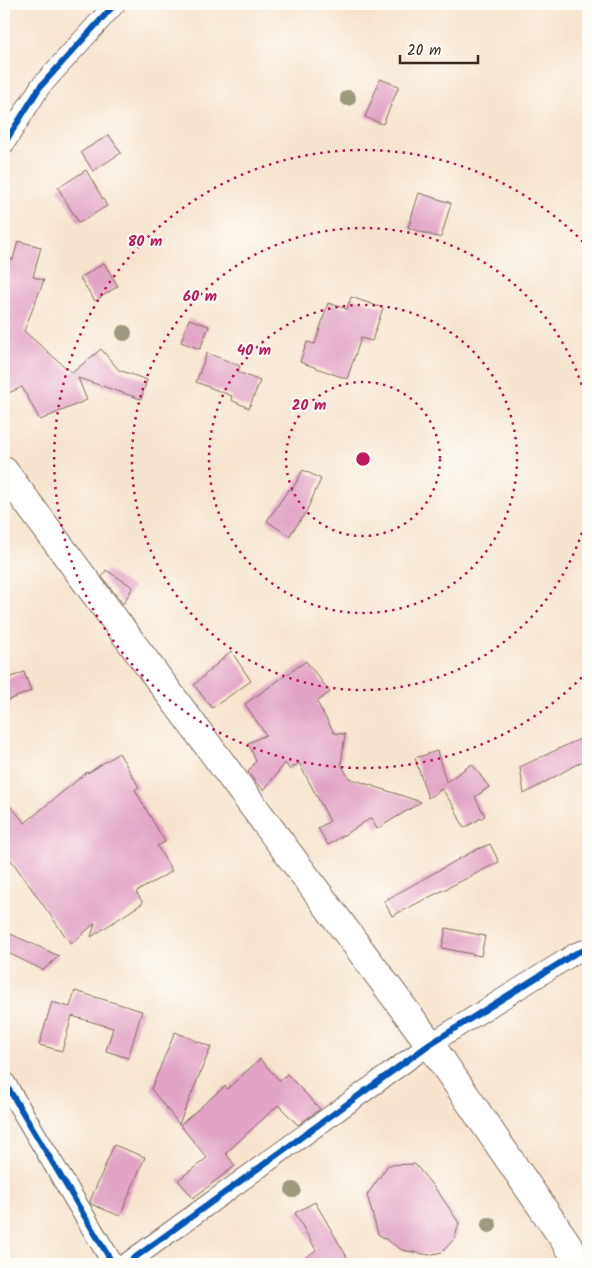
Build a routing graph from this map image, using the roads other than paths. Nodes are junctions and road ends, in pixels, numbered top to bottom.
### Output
1 (115, 4) edge
2 (4, 144) edge
3 (4, 470) edge
4 (588, 949) edge
5 (430, 1044) junction
6 (4, 1081) edge
7 (112, 1264) edge
8 (126, 1264) edge
9 (582, 1264) edge

1 - 2 street
3 - 5 main road
4 - 5 street
5 - 8 street
5 - 9 main road
6 - 7 street

